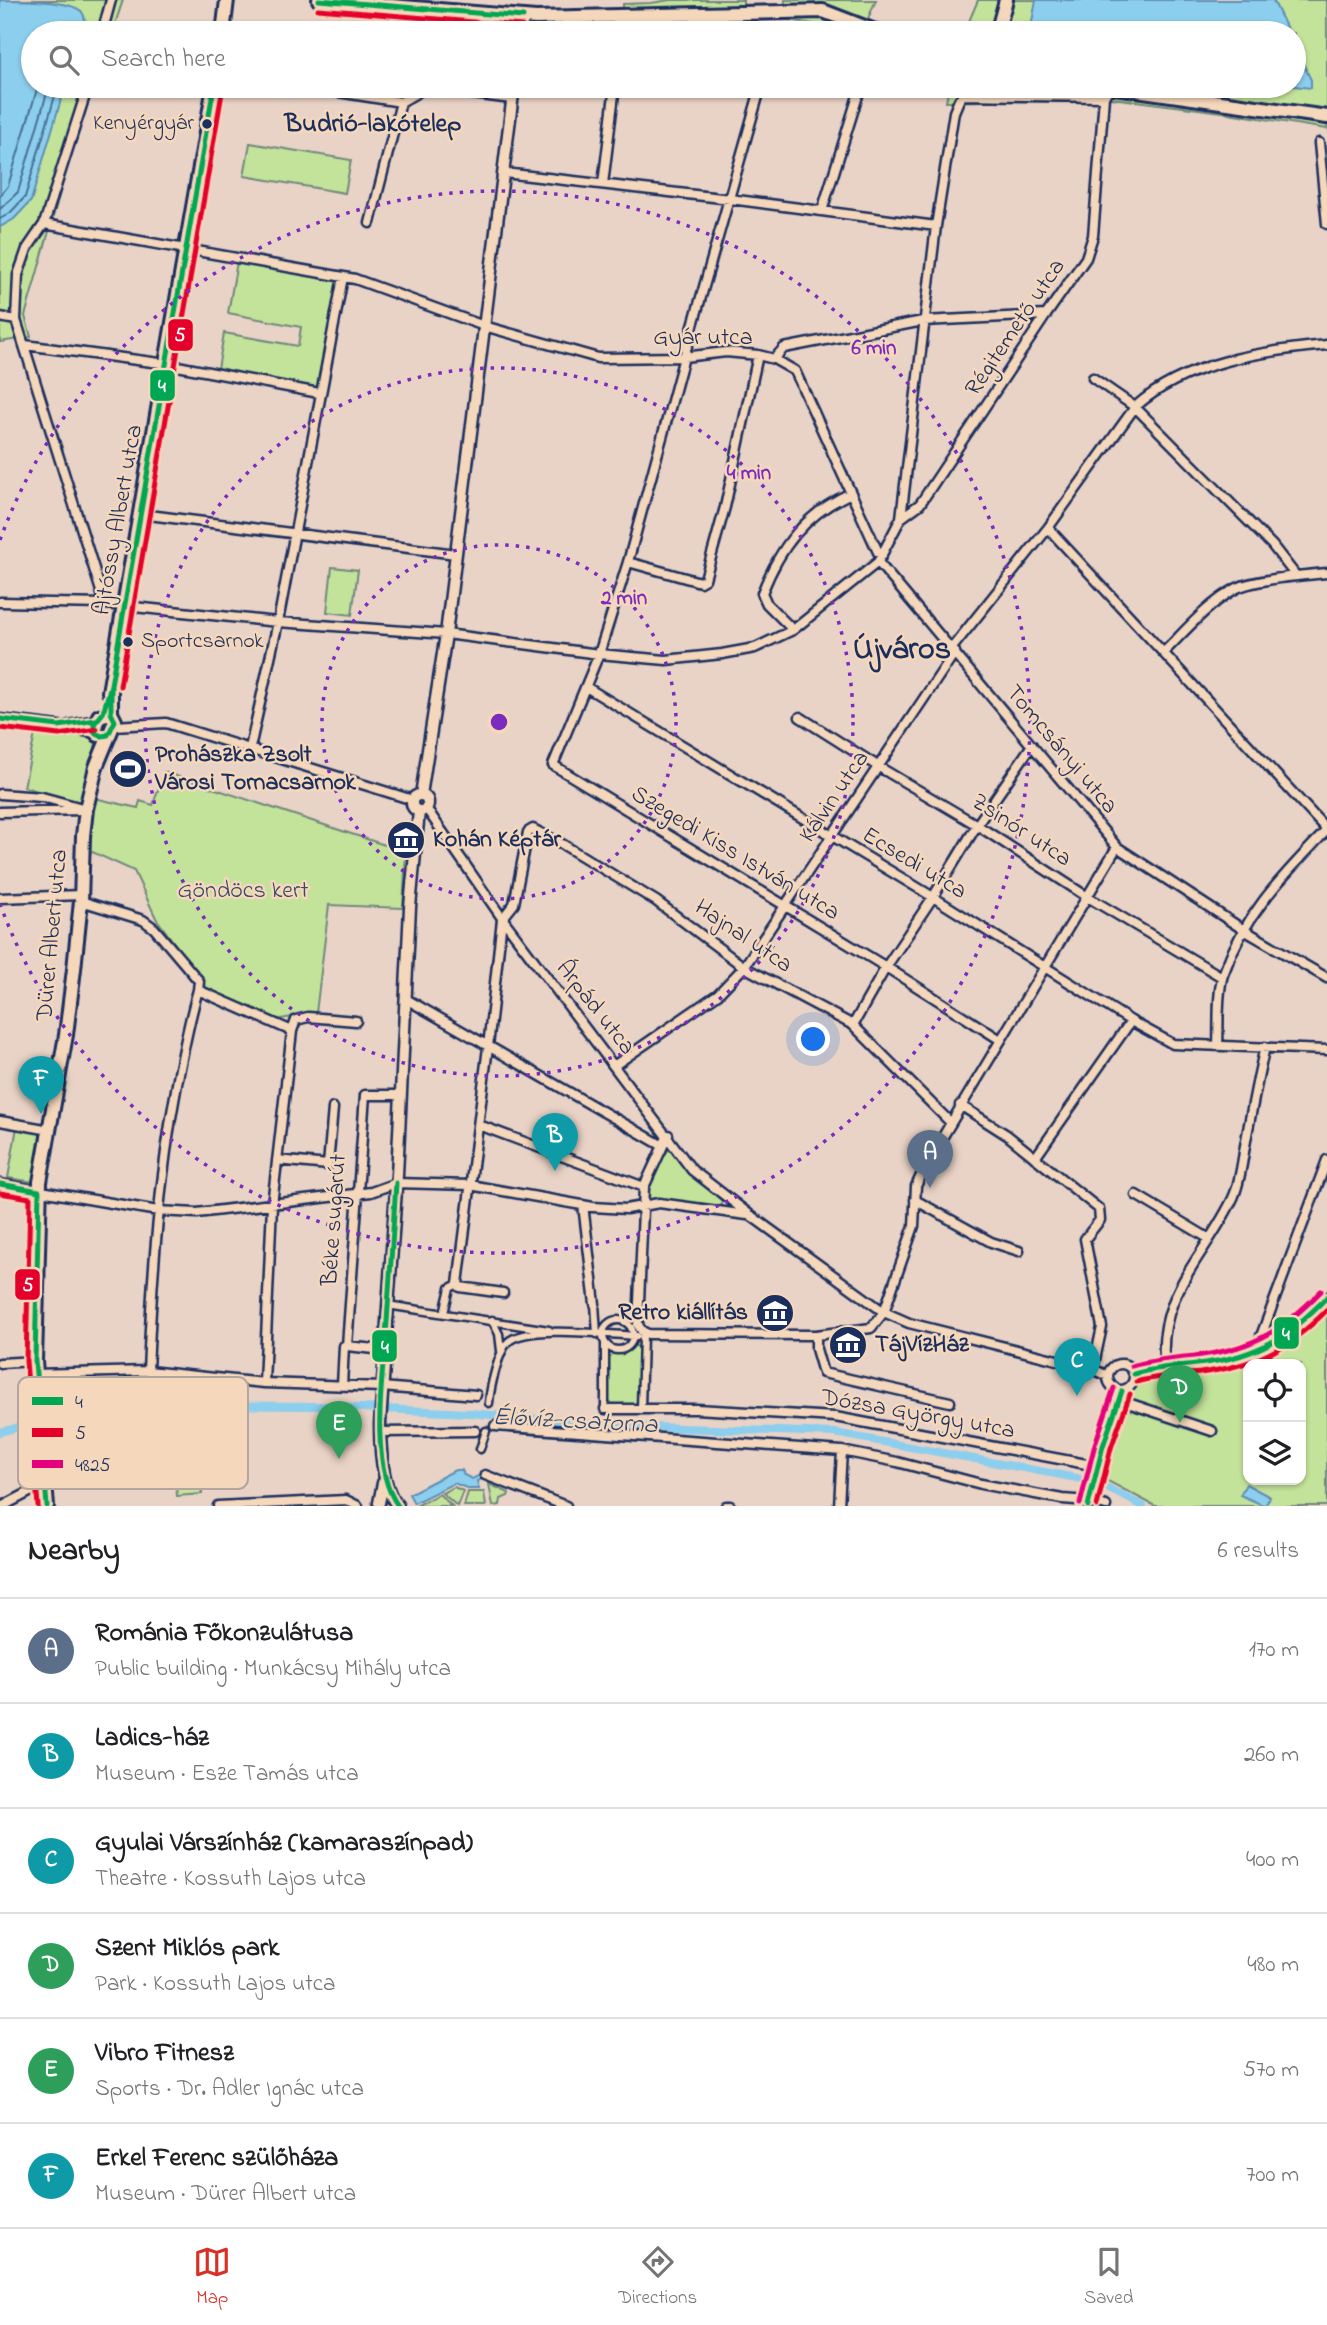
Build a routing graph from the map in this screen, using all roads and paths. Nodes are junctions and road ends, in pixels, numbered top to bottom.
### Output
1 (111, 0) edge
2 (227, 0) edge
3 (319, 0) edge
4 (1006, 0) edge
5 (624, 15) junction
6 (523, 17) junction
7 (105, 21) edge
8 (224, 21) edge
9 (522, 21) edge
10 (623, 21) edge
11 (848, 21) edge
12 (1000, 21) edge
13 (85, 98) edge
14 (212, 98) edge
15 (376, 98) edge
16 (408, 98) edge
17 (504, 98) edge
18 (614, 98) edge
19 (758, 98) edge
20 (857, 98) edge
21 (961, 98) edge
22 (1106, 98) edge
23 (1172, 98) edge
24 (512, 99) joint
25 (401, 102) junction
26 (1327, 117) edge
27 (1319, 143) dead end
28 (503, 173) junction
29 (603, 184) junction
30 (730, 199) junction
31 (822, 211) junction
32 (370, 223) dead end
33 (44, 224) junction
34 (1327, 224) edge
35 (936, 226) junction
36 (187, 248) junction
37 (343, 277) junction
38 (1046, 315) junction
39 (0, 317) edge
40 (16, 320) junction
41 (923, 321) junction
42 (484, 326) junction
43 (25, 345) junction
44 (1327, 345) edge
45 (758, 355) junction
46 (684, 357) junction
47 (774, 359) junction
48 (167, 364) junction
49 (1093, 378) dead end
50 (319, 393) junction
51 (1135, 408) junction
52 (851, 493) junction
53 (141, 514) junction
54 (901, 518) junction
55 (1048, 528) junction
56 (293, 534) junction
57 (456, 554) junction
58 (880, 559) junction
59 (628, 562) junction
60 (1327, 573) edge
61 (1296, 576) junction
62 (0, 602) edge
63 (105, 604) junction
64 (125, 606) junction
65 (278, 622) junction
66 (793, 630) junction
67 (446, 634) junction
68 (954, 650) junction
69 (1164, 652) junction
70 (600, 654) junction
71 (586, 687) junction
72 (800, 717) dead end
73 (0, 719) edge
74 (105, 724) junction
75 (60, 726) junction
76 (1032, 745) junction
77 (250, 748) junction
78 (879, 767) junction
79 (0, 794) edge
80 (417, 798) junction
81 (86, 809) junction
82 (0, 812) edge
83 (423, 812) junction
84 (978, 825) junction
85 (1327, 830) edge
86 (831, 837) junction
87 (1117, 847) junction
88 (933, 897) junction
89 (1086, 897) junction
90 (0, 898) edge
91 (81, 898) junction
92 (784, 907) junction
93 (502, 918) junction
94 (1244, 930) junction
95 (1044, 966) junction
96 (744, 967) junction
97 (886, 967) junction
98 (1222, 977) junction
99 (1327, 978) edge
100 (198, 990) junction
101 (406, 999) junction
102 (356, 1021) dead end
103 (1131, 1021) junction
104 (853, 1025) junction
105 (292, 1031) junction
106 (999, 1039) junction
107 (1218, 1045) junction
108 (488, 1047) junction
109 (1265, 1047) junction
110 (1327, 1050) edge
111 (615, 1065) junction
112 (401, 1095) junction
113 (960, 1105) junction
114 (333, 1108) dead end
115 (0, 1121) edge
116 (950, 1122) junction
117 (479, 1125) junction
118 (50, 1130) junction
119 (668, 1135) junction
120 (663, 1146) junction
121 (1035, 1158) junction
122 (277, 1160) junction
123 (1327, 1160) edge
124 (396, 1183) junction
125 (0, 1184) edge
126 (470, 1185) junction
127 (645, 1187) junction
128 (39, 1191) junction
129 (358, 1194) junction
130 (1136, 1195) dead end
131 (915, 1200) junction
132 (732, 1201) junction
133 (272, 1205) junction
134 (583, 1205) junction
135 (642, 1206) junction
136 (159, 1210) junction
137 (727, 1212) junction
138 (750, 1216) junction
139 (1208, 1238) junction
140 (1019, 1251) dead end
141 (458, 1284) junction
142 (503, 1293) dead end
143 (1327, 1297) edge
144 (595, 1304) joint
145 (387, 1305) junction
146 (884, 1312) junction
147 (444, 1313) junction
148 (492, 1320) junction
149 (558, 1332) junction
150 (816, 1335) junction
151 (602, 1336) junction
152 (638, 1336) junction
153 (347, 1346) junction
154 (384, 1350) junction
155 (501, 1350) junction
156 (1255, 1352) junction
157 (0, 1363) edge
158 (35, 1367) junction
159 (1165, 1367) junction
160 (1093, 1369) junction
161 (148, 1371) junction
162 (1134, 1374) junction
163 (1108, 1376) junction
164 (36, 1377) edge
165 (206, 1377) edge
166 (248, 1381) edge
167 (264, 1383) junction
168 (342, 1385) junction
169 (382, 1387) junction
170 (476, 1395) dead end
171 (1121, 1395) junction
172 (950, 1402) dead end
173 (489, 1403) dead end
174 (605, 1409) joint
175 (641, 1409) junction
176 (495, 1426) dead end
177 (380, 1428) junction
178 (1212, 1430) dead end
179 (475, 1431) dead end
180 (486, 1431) dead end
181 (480, 1449) dead end
182 (842, 1451) junction
183 (382, 1456) junction
184 (1097, 1468) junction
185 (485, 1475) dead end
186 (37, 1489) edge
187 (1089, 1501) edge
188 (378, 1505) edge
189 (396, 1505) edge
190 (3, 1506) edge
191 (218, 1506) edge
192 (358, 1506) edge
193 (566, 1506) edge
194 (839, 1506) edge
195 (1105, 1506) edge

1 - 7 street
2 - 8 main road
3 - 6 main road
4 - 12 main road
5 - 6 main road
5 - 10 street
5 - 11 main road
6 - 9 street
13 - 33 street
14 - 36 main road, Ajtóssy Albert utca
15 - 25 street
16 - 25 street
17 - 24 street
18 - 29 street
19 - 30 street, Szegedi Kiss István utca
20 - 31 street
21 - 35 street
22 - 38 street, Régitemető utca
23 - 26 main road
24 - 28 street
25 - 32 street
27 - 34 street
28 - 29 street
28 - 42 street
29 - 30 street
30 - 31 street
30 - 46 street, Szegedi Kiss István utca
31 - 35 street
33 - 36 street, Gyár utca
33 - 40 street
35 - 41 street
36 - 37 street, Gyár utca
36 - 48 main road, Ajtóssy Albert utca
37 - 42 street, Gyár utca
37 - 50 street
38 - 41 street, Gyár utca
38 - 54 street, Régitemető utca
39 - 40 street
40 - 43 street
41 - 47 street, Gyár utca
41 - 54 street
42 - 46 street, Gyár utca
42 - 57 street
43 - 48 street
43 - 63 street
44 - 51 street, Kálvin utca
45 - 46 street, Gyár utca
45 - 47 street, Gyár utca
45 - 59 street
46 - 59 street, Szegedi Kiss István utca
47 - 52 street, Tomcsányi utca
48 - 50 street
48 - 53 main road, Ajtóssy Albert utca
49 - 51 street
50 - 56 street
51 - 55 street, Kálvin utca
51 - 61 street
52 - 58 street, Tomcsányi utca
52 - 66 street
53 - 56 street
53 - 64 main road, Ajtóssy Albert utca
54 - 58 street, Régitemető utca
55 - 68 street, Kálvin utca
55 - 69 street
56 - 57 street
56 - 65 street
57 - 67 street
58 - 66 street
58 - 68 street, Tomcsányi utca
59 - 70 street, Szegedi Kiss István utca
60 - 61 street
61 - 69 street
62 - 63 street
63 - 64 street
64 - 65 street
64 - 74 main road, Ajtóssy Albert utca
65 - 67 street
65 - 77 street
66 - 70 street
67 - 70 street
67 - 80 street
68 - 76 street, Tomcsányi utca
68 - 78 street, Kálvin utca
69 - 85 street
70 - 71 street, Szegedi Kiss István utca
71 - 86 street, Ecsedi utca
71 - 92 street, Szegedi Kiss István utca
72 - 78 street, Zsinór utca
73 - 75 street
74 - 75 street
74 - 75 street
74 - 77 street
74 - 81 main road, Dürer Albert utca
76 - 84 street
76 - 87 street, Tomcsányi utca
77 - 80 street
78 - 84 street, Zsinór utca
78 - 86 street, Kálvin utca
79 - 81 street
80 - 83 street
81 - 82 street
81 - 91 main road, Dürer Albert utca
83 - 93 street, Árpád utca
83 - 101 street
84 - 88 street
84 - 89 street, Zsinór utca
85 - 94 street
86 - 88 street, Ecsedi utca
86 - 92 street, Kálvin utca
87 - 89 street
87 - 94 street, Tomcsányi utca
88 - 95 street, Ecsedi utca
88 - 97 street
89 - 95 street
89 - 98 street, Zsinór utca
90 - 91 street
91 - 100 street
91 - 118 main road, Dürer Albert utca
92 - 96 street, Kálvin utca
92 - 97 street, Szegedi Kiss István utca
93 - 96 street, Hajnal utca
93 - 108 street
93 - 111 street, Árpád utca
94 - 98 street
94 - 99 street, Tomcsányi utca
95 - 103 street, Ecsedi utca
95 - 106 street
96 - 104 street, Hajnal utca
96 - 111 street, Kálvin utca
97 - 104 street
97 - 106 street, Szegedi Kiss István utca
98 - 107 street
100 - 105 street
100 - 136 street
101 - 108 street
101 - 112 street
102 - 105 street
103 - 107 street, Ecsedi utca
103 - 121 street
104 - 116 street, Hajnal utca
105 - 122 street
106 - 113 street
107 - 109 street, Ecsedi utca
108 - 117 street
108 - 120 street
109 - 110 street, Ecsedi utca
109 - 139 street
111 - 119 street, Árpád utca
112 - 124 street
112 - 129 street, Béke sugárút
113 - 116 street
113 - 121 street
114 - 122 street
115 - 118 street
116 - 131 street
117 - 126 street
117 - 127 street
118 - 128 main road, Dürer Albert utca
119 - 120 street
119 - 132 street, Árpád utca
120 - 127 street
121 - 160 street
122 - 133 street
123 - 156 street
124 - 126 street
124 - 129 street
124 - 145 street
125 - 128 street
126 - 134 street
126 - 141 street
127 - 135 street
128 - 136 street
128 - 158 main road, Dürer Albert utca
129 - 133 street
129 - 153 street, Béke sugárút
130 - 139 street
131 - 140 street
131 - 146 street
132 - 137 street
132 - 138 street, Árpád utca
133 - 136 street
133 - 167 street
134 - 135 street
134 - 144 street
135 - 137 street
135 - 150 street
136 - 161 street
137 - 138 street
138 - 146 street, Árpád utca
139 - 159 street
141 - 142 street
141 - 147 street
143 - 156 street
144 - 151 street
145 - 147 street
145 - 154 street
146 - 150 street
146 - 160 street, Árpád utca
147 - 148 street
148 - 149 street
148 - 155 street
149 - 151 street
149 - 155 street
150 - 172 street
151 - 152 street
151 - 152 street
151 - 152 street
151 - 174 street
152 - 175 street
153 - 154 street
153 - 168 street, Béke sugárút
154 - 169 street
155 - 173 street
156 - 159 street
157 - 158 street
158 - 161 street
158 - 164 main road, Dürer Albert utca
159 - 162 street
160 - 163 street, Árpád utca
161 - 165 street
162 - 163 street
162 - 171 street
163 - 171 street
166 - 167 street
167 - 168 street
168 - 169 street
169 - 170 street
169 - 177 street
171 - 178 street
171 - 184 street
174 - 175 street, Dózsa György utca
175 - 184 street, Dózsa György utca
176 - 182 street, Dózsa György utca
177 - 179 street
177 - 183 street
180 - 181 street
182 - 187 street, Dózsa György utca
182 - 194 street, Dózsa György utca
183 - 188 street
183 - 189 street
184 - 187 street
185 - 193 street
186 - 190 street
187 - 195 street, Dózsa György utca
188 - 189 street
191 - 192 street

